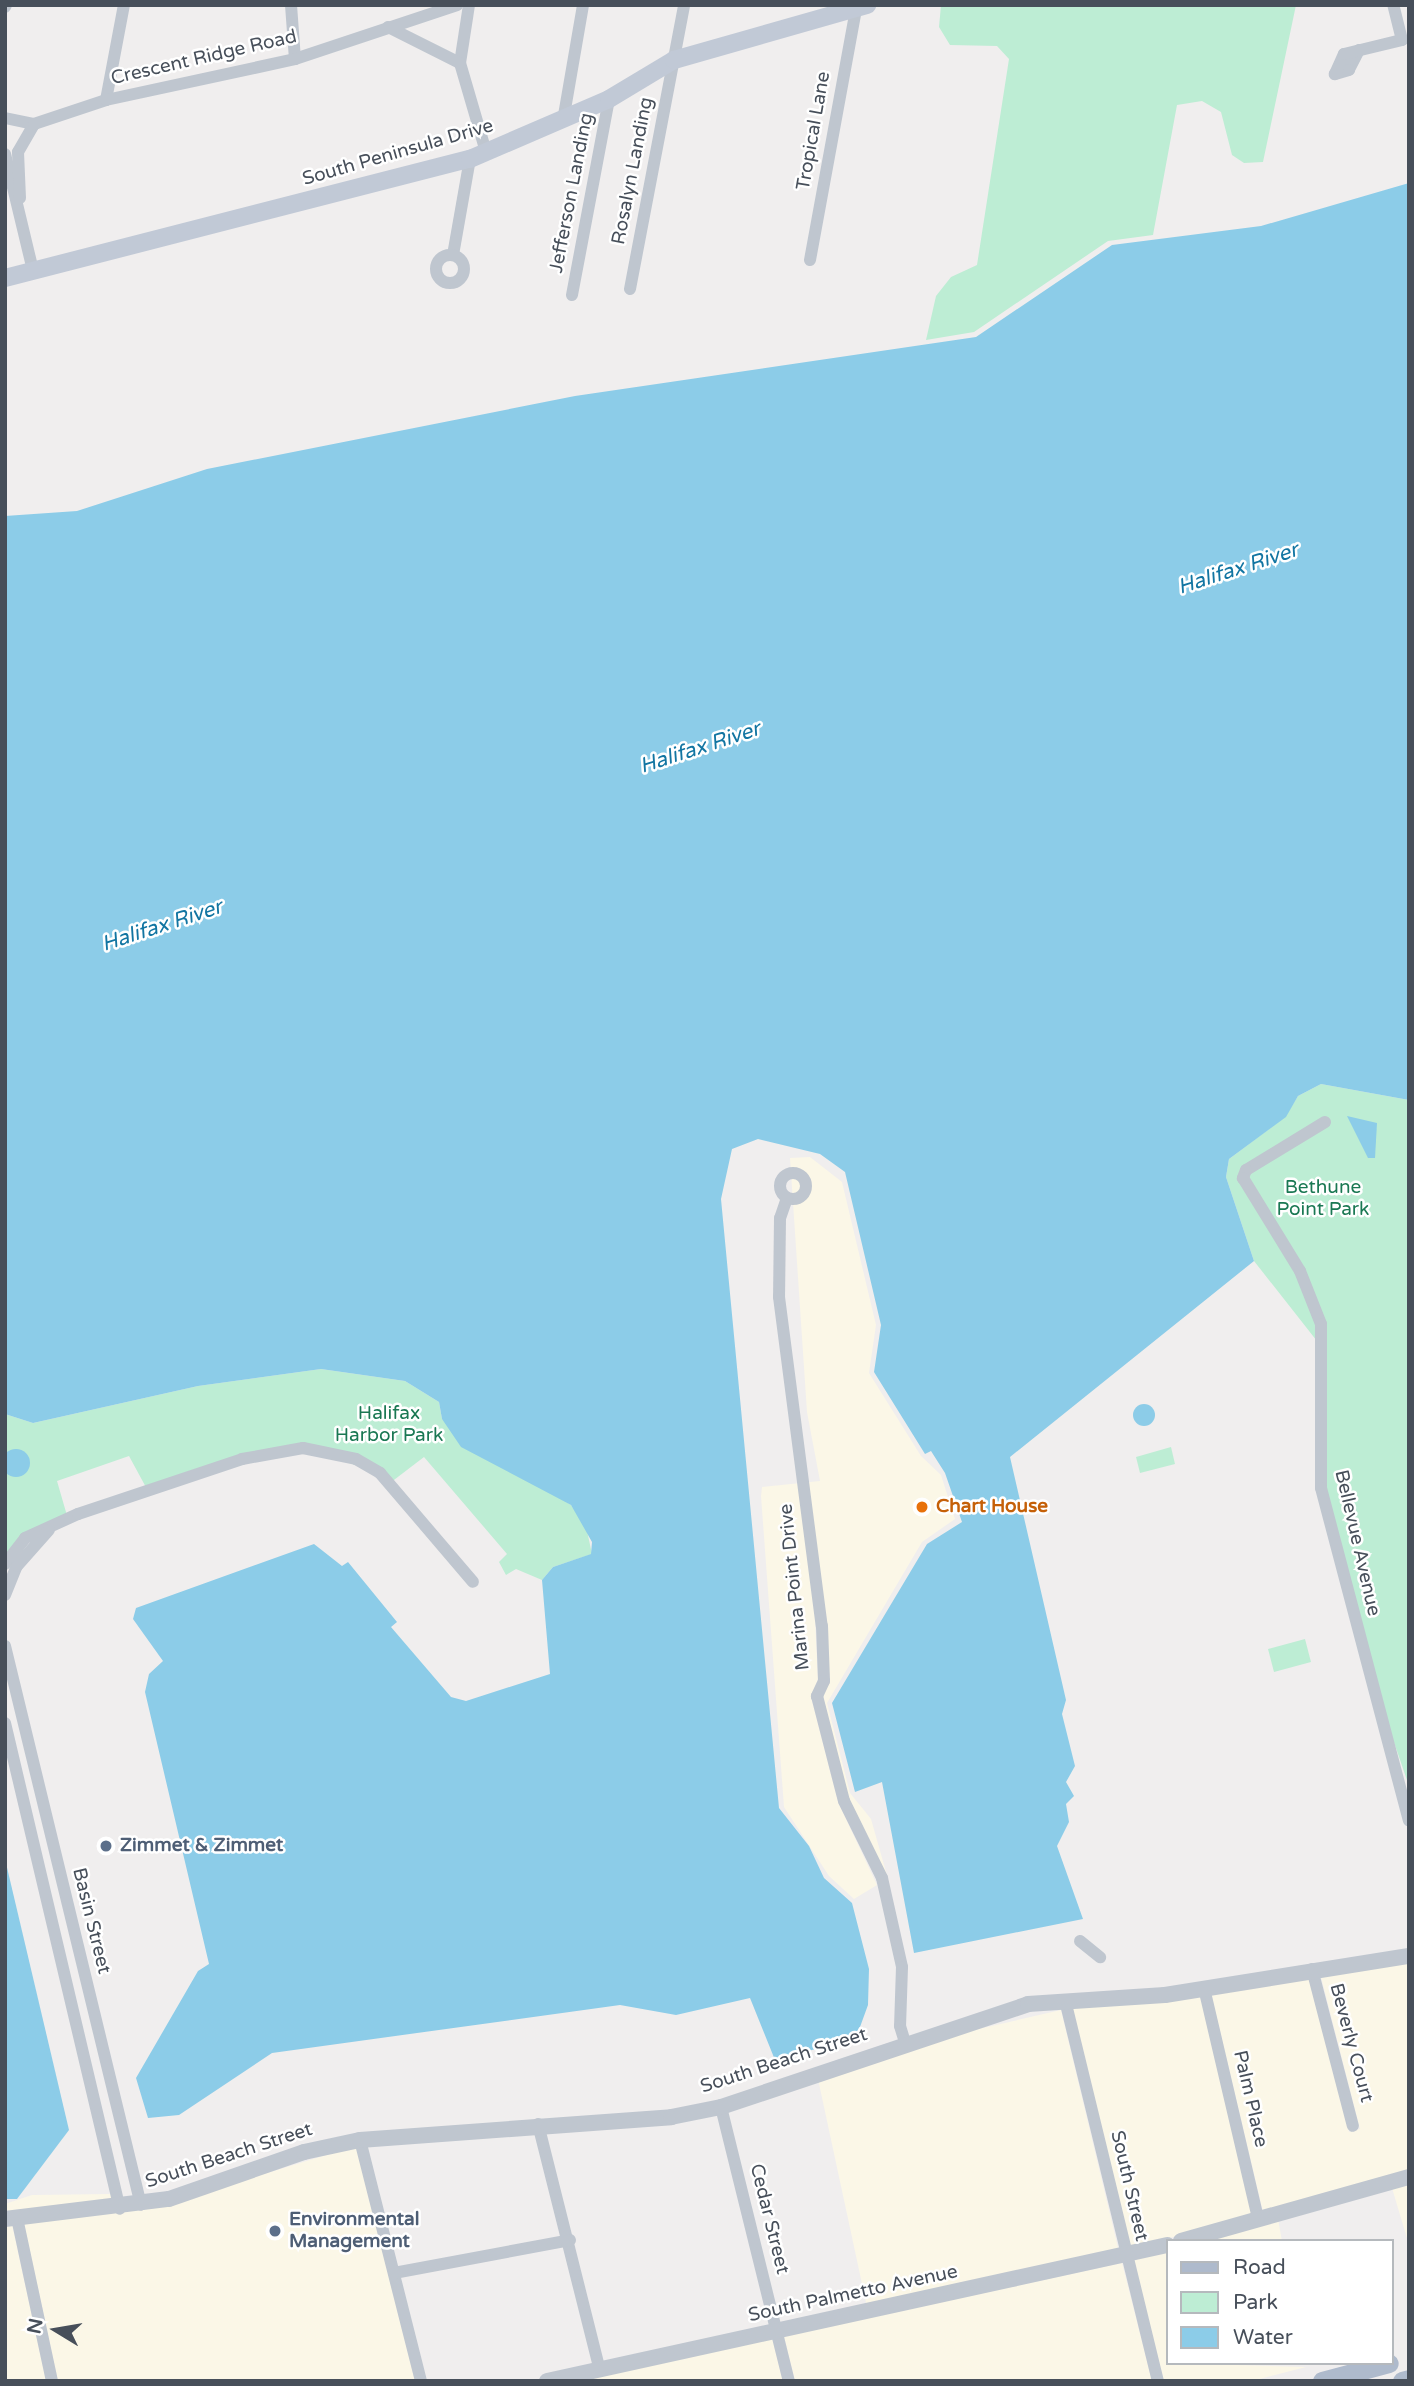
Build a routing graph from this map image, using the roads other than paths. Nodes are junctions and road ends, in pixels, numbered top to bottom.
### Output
1 (124, 5) edge
2 (290, 5) edge
3 (457, 5) edge
4 (468, 5) edge
5 (583, 5) edge
6 (684, 5) edge
7 (1393, 5) edge
8 (856, 7) edge
9 (388, 27) junction
10 (1359, 50) dead end
11 (295, 59) junction
12 (674, 60) junction
13 (460, 63) junction
14 (609, 99) junction
15 (106, 100) junction
16 (5, 118) edge
17 (563, 121) junction
18 (34, 124) junction
19 (5, 154) edge
20 (478, 155) junction
21 (20, 198) junction
22 (453, 255) dead end
23 (810, 260) dead end
24 (33, 271) junction
25 (5, 278) edge
26 (630, 289) dead end
27 (572, 295) dead end
28 (1325, 1122) dead end
29 (788, 1198) dead end
30 (54, 1525) junction
31 (5, 1564) edge
32 (474, 1582) dead end
33 (5, 1595) edge
34 (5, 1647) edge
35 (5, 1723) edge
36 (27, 1740) junction
37 (11, 1746) junction
38 (1409, 1819) edge
39 (50, 1836) junction
40 (34, 1841) junction
41 (65, 1898) junction
42 (48, 1903) junction
43 (1080, 1941) dead end
44 (1409, 1956) edge
45 (1100, 1957) dead end
46 (1312, 1969) junction
47 (1204, 1988) junction
48 (1065, 2000) junction
49 (97, 2031) junction
50 (80, 2036) junction
51 (905, 2042) junction
52 (721, 2107) junction
53 (538, 2124) junction
54 (1353, 2126) dead end
55 (360, 2140) junction
56 (1409, 2177) edge
57 (141, 2205) junction
58 (120, 2208) junction
59 (1258, 2218) junction
60 (11, 2219) edge
61 (1188, 2239) edge
62 (570, 2240) junction
63 (1166, 2245) edge
64 (1126, 2256) junction
65 (394, 2273) junction
66 (777, 2332) junction
67 (1382, 2365) edge
68 (600, 2370) junction
69 (1409, 2379) edge
70 (52, 2381) edge
71 (421, 2381) edge
72 (547, 2381) edge
73 (789, 2381) edge
74 (1158, 2381) edge
75 (1322, 2381) edge
76 (1402, 2381) edge

1 - 15 street
2 - 11 street
3 - 9 street, Crescent Ridge Road
4 - 13 street
5 - 17 street
6 - 12 street, Rosalyn Landing
7 - 10 street
8 - 12 main road, South Peninsula Drive
8 - 23 street, Tropical Lane
9 - 11 street, Crescent Ridge Road
9 - 13 street
11 - 15 street, Crescent Ridge Road
12 - 14 main road, South Peninsula Drive
12 - 26 street, Rosalyn Landing
13 - 20 street
14 - 17 main road, South Peninsula Drive
14 - 27 street, Jefferson Landing
15 - 18 street, Crescent Ridge Road
16 - 18 street
17 - 20 main road, South Peninsula Drive
18 - 21 street
19 - 21 street
20 - 22 street
20 - 24 main road, South Peninsula Drive
21 - 24 street
24 - 25 main road, South Peninsula Drive
28 - 38 street, Bellevue Avenue
29 - 51 street, Marina Point Drive
30 - 31 street
30 - 32 street
30 - 33 street
34 - 36 street, Basin Street
35 - 37 street, Basin Street
36 - 37 street
36 - 39 street, Basin Street
37 - 40 street, Basin Street
39 - 40 street
39 - 41 street, Basin Street
40 - 42 street, Basin Street
41 - 42 street
41 - 49 street, Basin Street
42 - 50 street, Basin Street
43 - 45 street
44 - 46 street, South Beach Street
46 - 47 street, South Beach Street
46 - 54 street, Beverly Court
47 - 48 street, South Beach Street
47 - 59 street, Palm Place
48 - 51 street, South Beach Street
48 - 64 street, South Street
49 - 50 street
49 - 57 street, Basin Street
50 - 58 street, Basin Street
51 - 52 street, South Beach Street
52 - 53 street, South Beach Street
52 - 66 street, Cedar Street
53 - 55 street, South Beach Street
53 - 62 street
55 - 57 street, South Beach Street
55 - 65 street
56 - 59 street
57 - 58 street, South Beach Street
58 - 60 street, South Beach Street
59 - 61 street
60 - 70 street
62 - 65 street
62 - 68 street
63 - 64 street, South Palmetto Avenue
64 - 66 street, South Palmetto Avenue
64 - 74 street, South Street
65 - 71 street
66 - 68 street, South Palmetto Avenue
66 - 73 street, Cedar Street
67 - 75 main road
68 - 72 street, South Palmetto Avenue
69 - 76 main road

